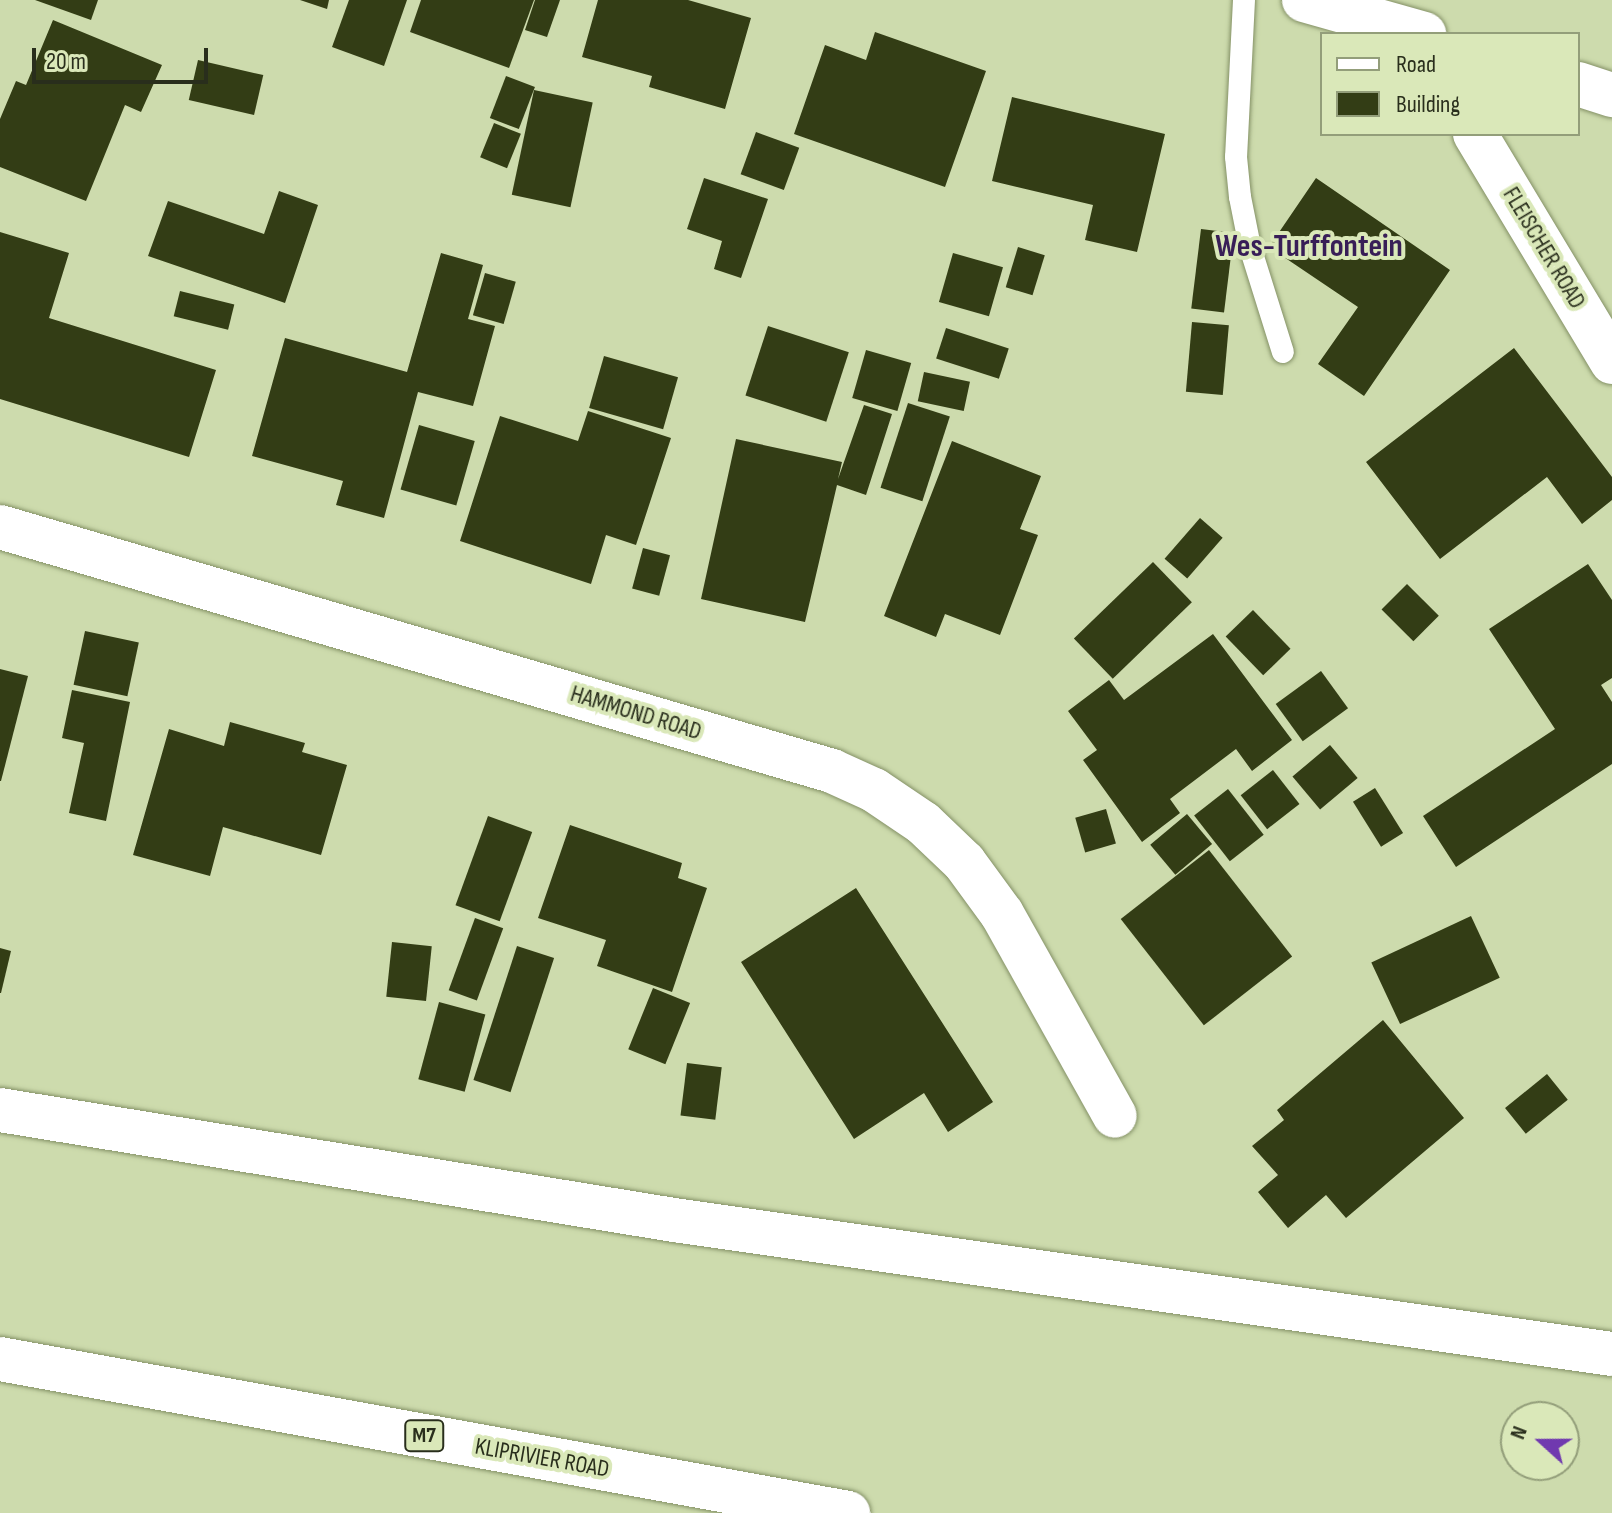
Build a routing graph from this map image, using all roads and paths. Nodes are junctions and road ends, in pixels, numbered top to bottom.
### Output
1 (1244, 0) edge
2 (1304, 0) edge
3 (1414, 32) edge
4 (1580, 85) edge
5 (1612, 95) edge
6 (1476, 136) edge
7 (1283, 352) dead end
8 (1612, 362) edge
9 (0, 527) edge
10 (0, 1110) edge
11 (1115, 1116) dead end
12 (1612, 1354) edge
13 (0, 1359) edge
14 (848, 1513) edge

1 - 7 lane
2 - 3 main road
4 - 5 main road
6 - 8 main road, FLEISCHER ROAD
9 - 11 main road, HAMMOND ROAD
10 - 12 main road
13 - 14 main road, KLIPRIVIER ROAD / M7

